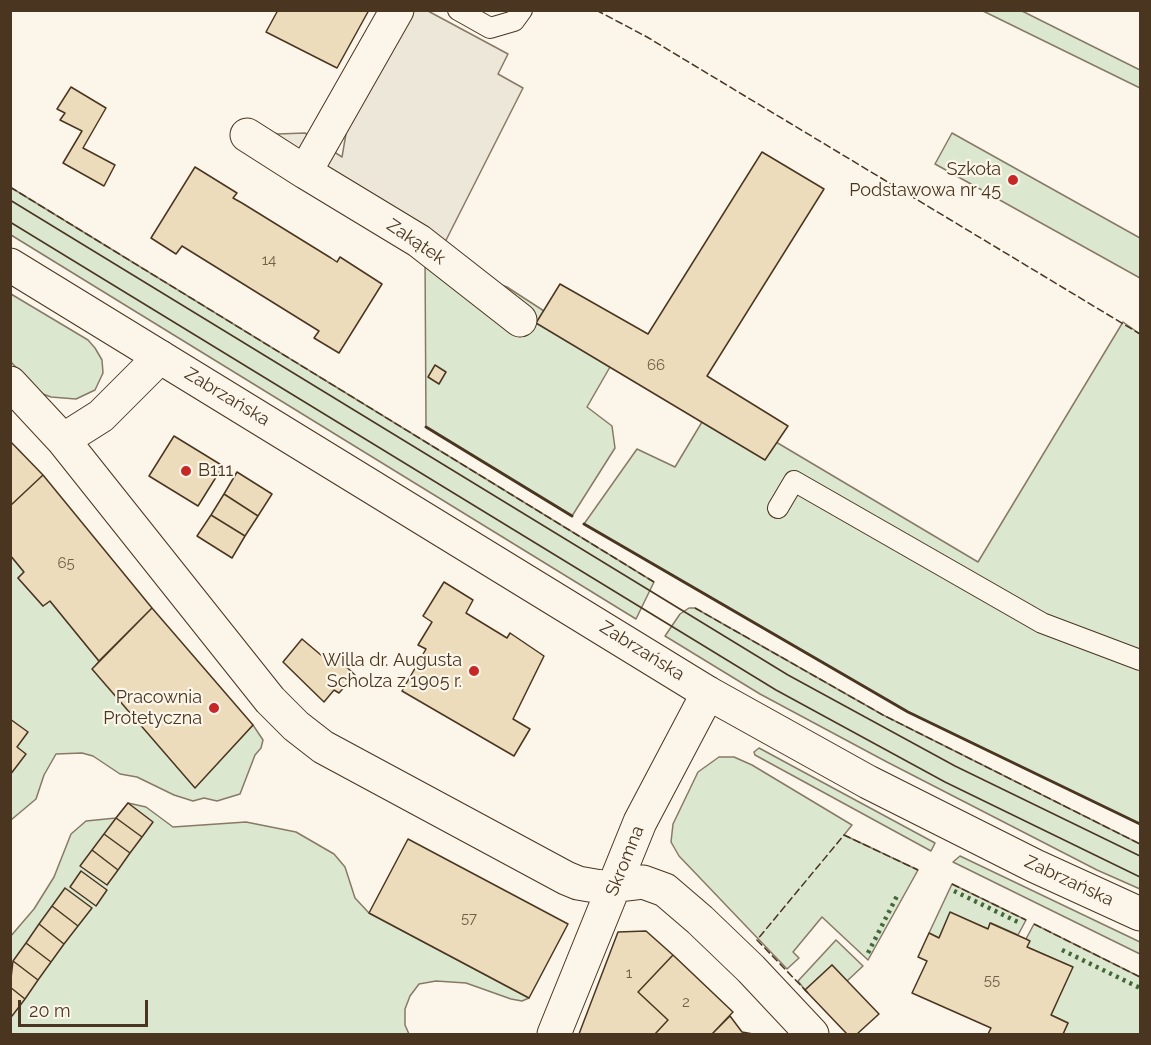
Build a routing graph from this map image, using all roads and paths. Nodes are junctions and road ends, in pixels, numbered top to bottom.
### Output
1 (397, 10) edge
2 (458, 10) edge
3 (522, 10) edge
4 (247, 135) dead end
5 (305, 172) junction
6 (10, 265) edge
7 (520, 320) dead end
8 (160, 357) junction
9 (10, 383) edge
10 (63, 441) junction
11 (778, 508) dead end
12 (1140, 660) edge
13 (708, 693) junction
14 (616, 885) junction
15 (1140, 914) edge
16 (554, 1035) edge
17 (812, 1035) edge

1 - 5 street
2 - 3 lane
4 - 5 street, Zakątek
5 - 7 street, Zakątek
6 - 8 street, Zabrzańska
8 - 10 street
8 - 13 street, Zabrzańska
9 - 10 street
10 - 14 street
11 - 12 lane
13 - 14 street, Skromna
13 - 15 street, Zabrzańska
14 - 16 street, Skromna
14 - 17 street

